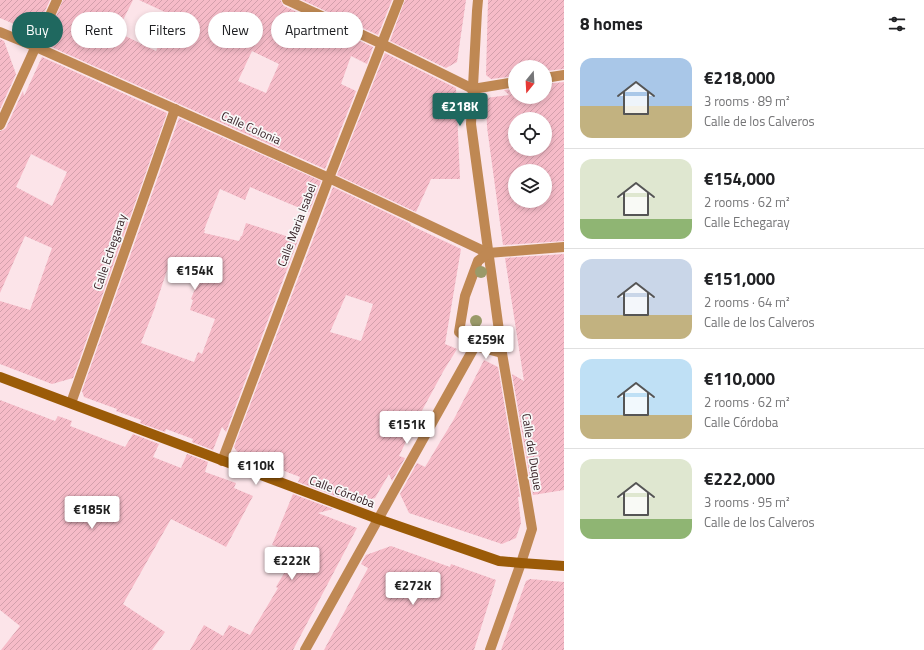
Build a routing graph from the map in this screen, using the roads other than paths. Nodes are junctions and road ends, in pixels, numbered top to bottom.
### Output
1 (57, 0) edge
2 (287, 0) edge
3 (399, 0) edge
4 (478, 0) edge
5 (52, 12) edge
6 (0, 32) edge
7 (12, 37) edge
8 (382, 44) junction
9 (36, 48) edge
10 (38, 48) edge
11 (564, 75) edge
12 (552, 77) edge
13 (508, 83) edge
14 (473, 89) junction
15 (175, 109) junction
16 (0, 125) edge
17 (329, 178) junction
18 (564, 247) edge
19 (488, 253) junction
20 (475, 346) junction
21 (502, 353) junction
22 (0, 377) edge
23 (70, 404) junction
24 (222, 461) junction
25 (378, 519) junction
26 (521, 563) junction
27 (564, 566) edge
28 (305, 650) edge
29 (490, 650) edge

1 - 5 street
2 - 8 street
3 - 8 street, Calle Maria Isabel
4 - 14 street, Calle del Duque
6 - 7 street, Calle Colonia
8 - 14 street
8 - 17 street, Calle Maria Isabel
9 - 16 street
10 - 15 street, Calle Colonia
11 - 12 street
13 - 14 street
14 - 19 street, Calle del Duque
15 - 17 street, Calle Colonia
15 - 23 street, Calle Echegaray
17 - 19 street, Calle Colonia
17 - 24 street, Calle Maria Isabel
18 - 19 street
19 - 20 street
19 - 21 street, Calle del Duque
20 - 21 street
20 - 25 street
21 - 26 street, Calle del Duque
22 - 23 main road, Calle Córdoba
23 - 24 main road, Calle Córdoba
24 - 25 main road, Calle Córdoba
25 - 26 main road, Calle Córdoba
25 - 28 street
26 - 27 main road, Calle Córdoba
26 - 29 street, Calle del Duque

